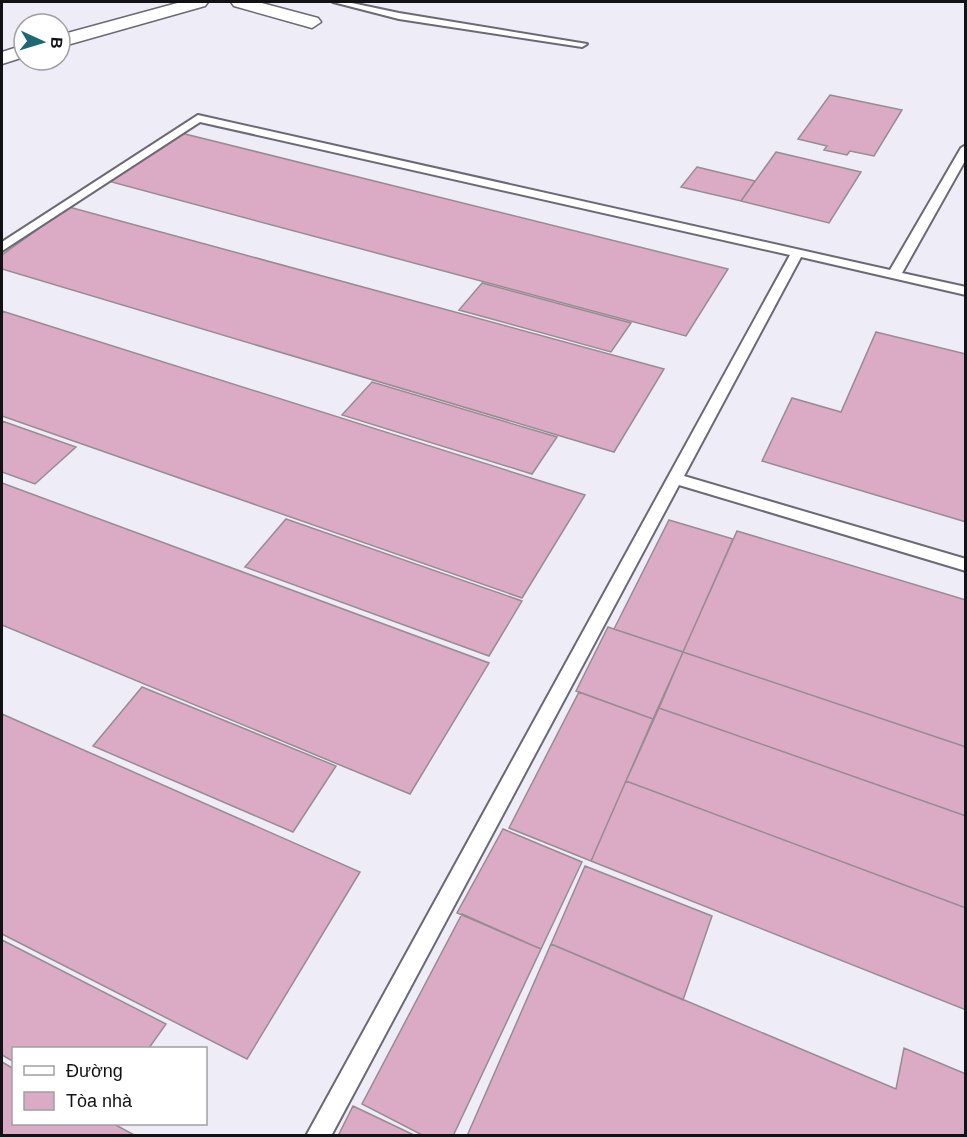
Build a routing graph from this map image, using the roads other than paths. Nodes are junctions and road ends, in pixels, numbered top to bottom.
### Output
1 (199, 2) edge
2 (240, 2) edge
3 (336, 2) edge
4 (312, 22) dead end
5 (72, 38) edge
6 (582, 44) dead end
7 (966, 148) edge
8 (2, 247) edge
9 (796, 253) junction
10 (894, 275) junction
11 (966, 291) edge
12 (675, 478) junction
13 (966, 565) edge
14 (318, 1136) edge

1 - 5 street
2 - 4 street
3 - 6 lane
7 - 10 lane
8 - 9 lane
9 - 10 lane
9 - 12 lane
10 - 11 lane
12 - 13 lane
12 - 14 lane

